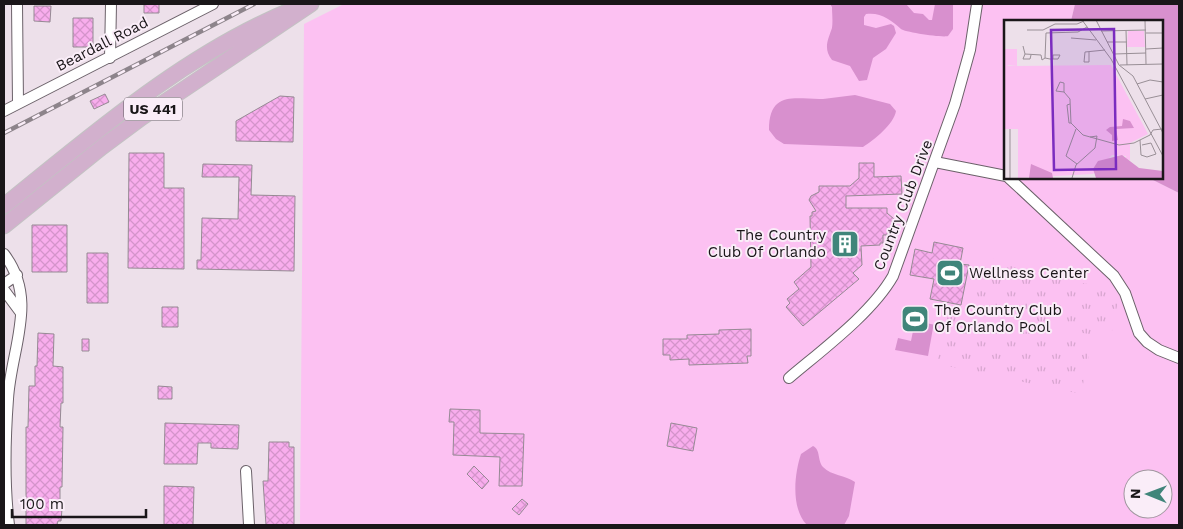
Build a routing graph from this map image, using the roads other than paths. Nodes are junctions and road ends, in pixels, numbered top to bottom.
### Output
1 (18, 4) edge
2 (111, 4) edge
3 (212, 4) edge
4 (309, 4) edge
5 (977, 4) edge
6 (110, 58) junction
7 (176, 75) junction
8 (182, 90) junction
9 (18, 103) junction
10 (4, 111) edge
11 (935, 162) junction
12 (1004, 176) edge
13 (1009, 179) edge
14 (4, 206) edge
15 (4, 226) edge
16 (4, 254) edge
17 (17, 275) junction
18 (4, 284) edge
19 (4, 290) edge
20 (21, 314) junction
21 (1179, 358) edge
22 (789, 378) dead end
23 (246, 471) dead end
24 (9, 525) edge
25 (249, 525) edge

1 - 9 street
2 - 6 street
3 - 6 street, Beardall Road
4 - 7 main road, US 441
4 - 8 main road, US 441
5 - 11 street, Country Club Drive
6 - 9 street, Beardall Road
7 - 8 street
7 - 14 main road, US 441
8 - 15 main road, US 441
9 - 10 street, Beardall Road
11 - 12 street
11 - 22 street, Country Club Drive
13 - 21 street
16 - 17 street
17 - 18 street
17 - 20 street
19 - 20 street
20 - 24 street
23 - 25 street

